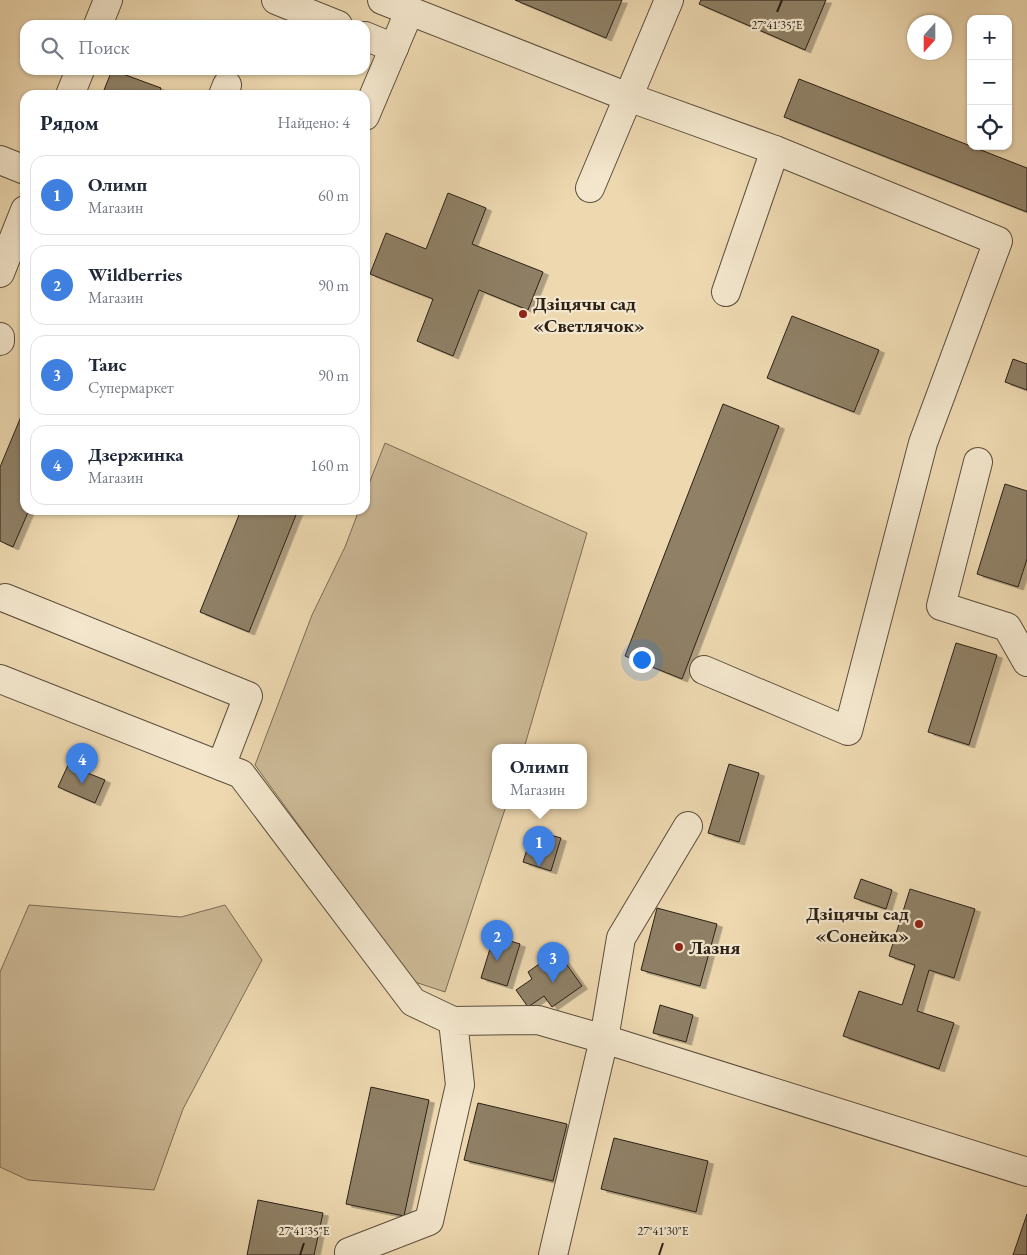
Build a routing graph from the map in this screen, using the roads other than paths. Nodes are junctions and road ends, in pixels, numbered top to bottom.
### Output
1 (108, 0) edge
2 (276, 0) edge
3 (382, 0) edge
4 (669, 0) edge
5 (409, 12) junction
6 (100, 20) edge
7 (326, 20) edge
8 (370, 38) edge
9 (394, 48) junction
10 (78, 75) edge
11 (72, 90) edge
12 (628, 97) junction
13 (370, 104) edge
14 (775, 150) junction
15 (0, 160) edge
16 (20, 168) edge
17 (590, 188) dead end
18 (20, 223) edge
19 (0, 274) edge
20 (726, 292) dead end
21 (0, 337) edge
22 (0, 341) edge
23 (978, 462) dead end
24 (5, 598) dead end
25 (1027, 662) edge
26 (704, 670) dead end
27 (0, 679) edge
28 (221, 766) junction
29 (688, 826) dead end
30 (453, 1021) junction
31 (604, 1039) junction
32 (1027, 1172) edge
33 (356, 1254) edge
34 (553, 1255) edge

1 - 6 lane
2 - 7 lane
3 - 5 lane
4 - 12 lane
5 - 9 lane
5 - 12 lane
8 - 9 lane
9 - 13 lane
10 - 11 lane
12 - 14 lane
12 - 17 lane
14 - 20 lane
14 - 26 lane
15 - 16 lane
18 - 19 lane
21 - 22 lane
23 - 25 lane
24 - 28 lane
27 - 28 lane
28 - 30 lane
29 - 31 lane
30 - 31 lane
30 - 33 lane
31 - 32 lane
31 - 34 lane

